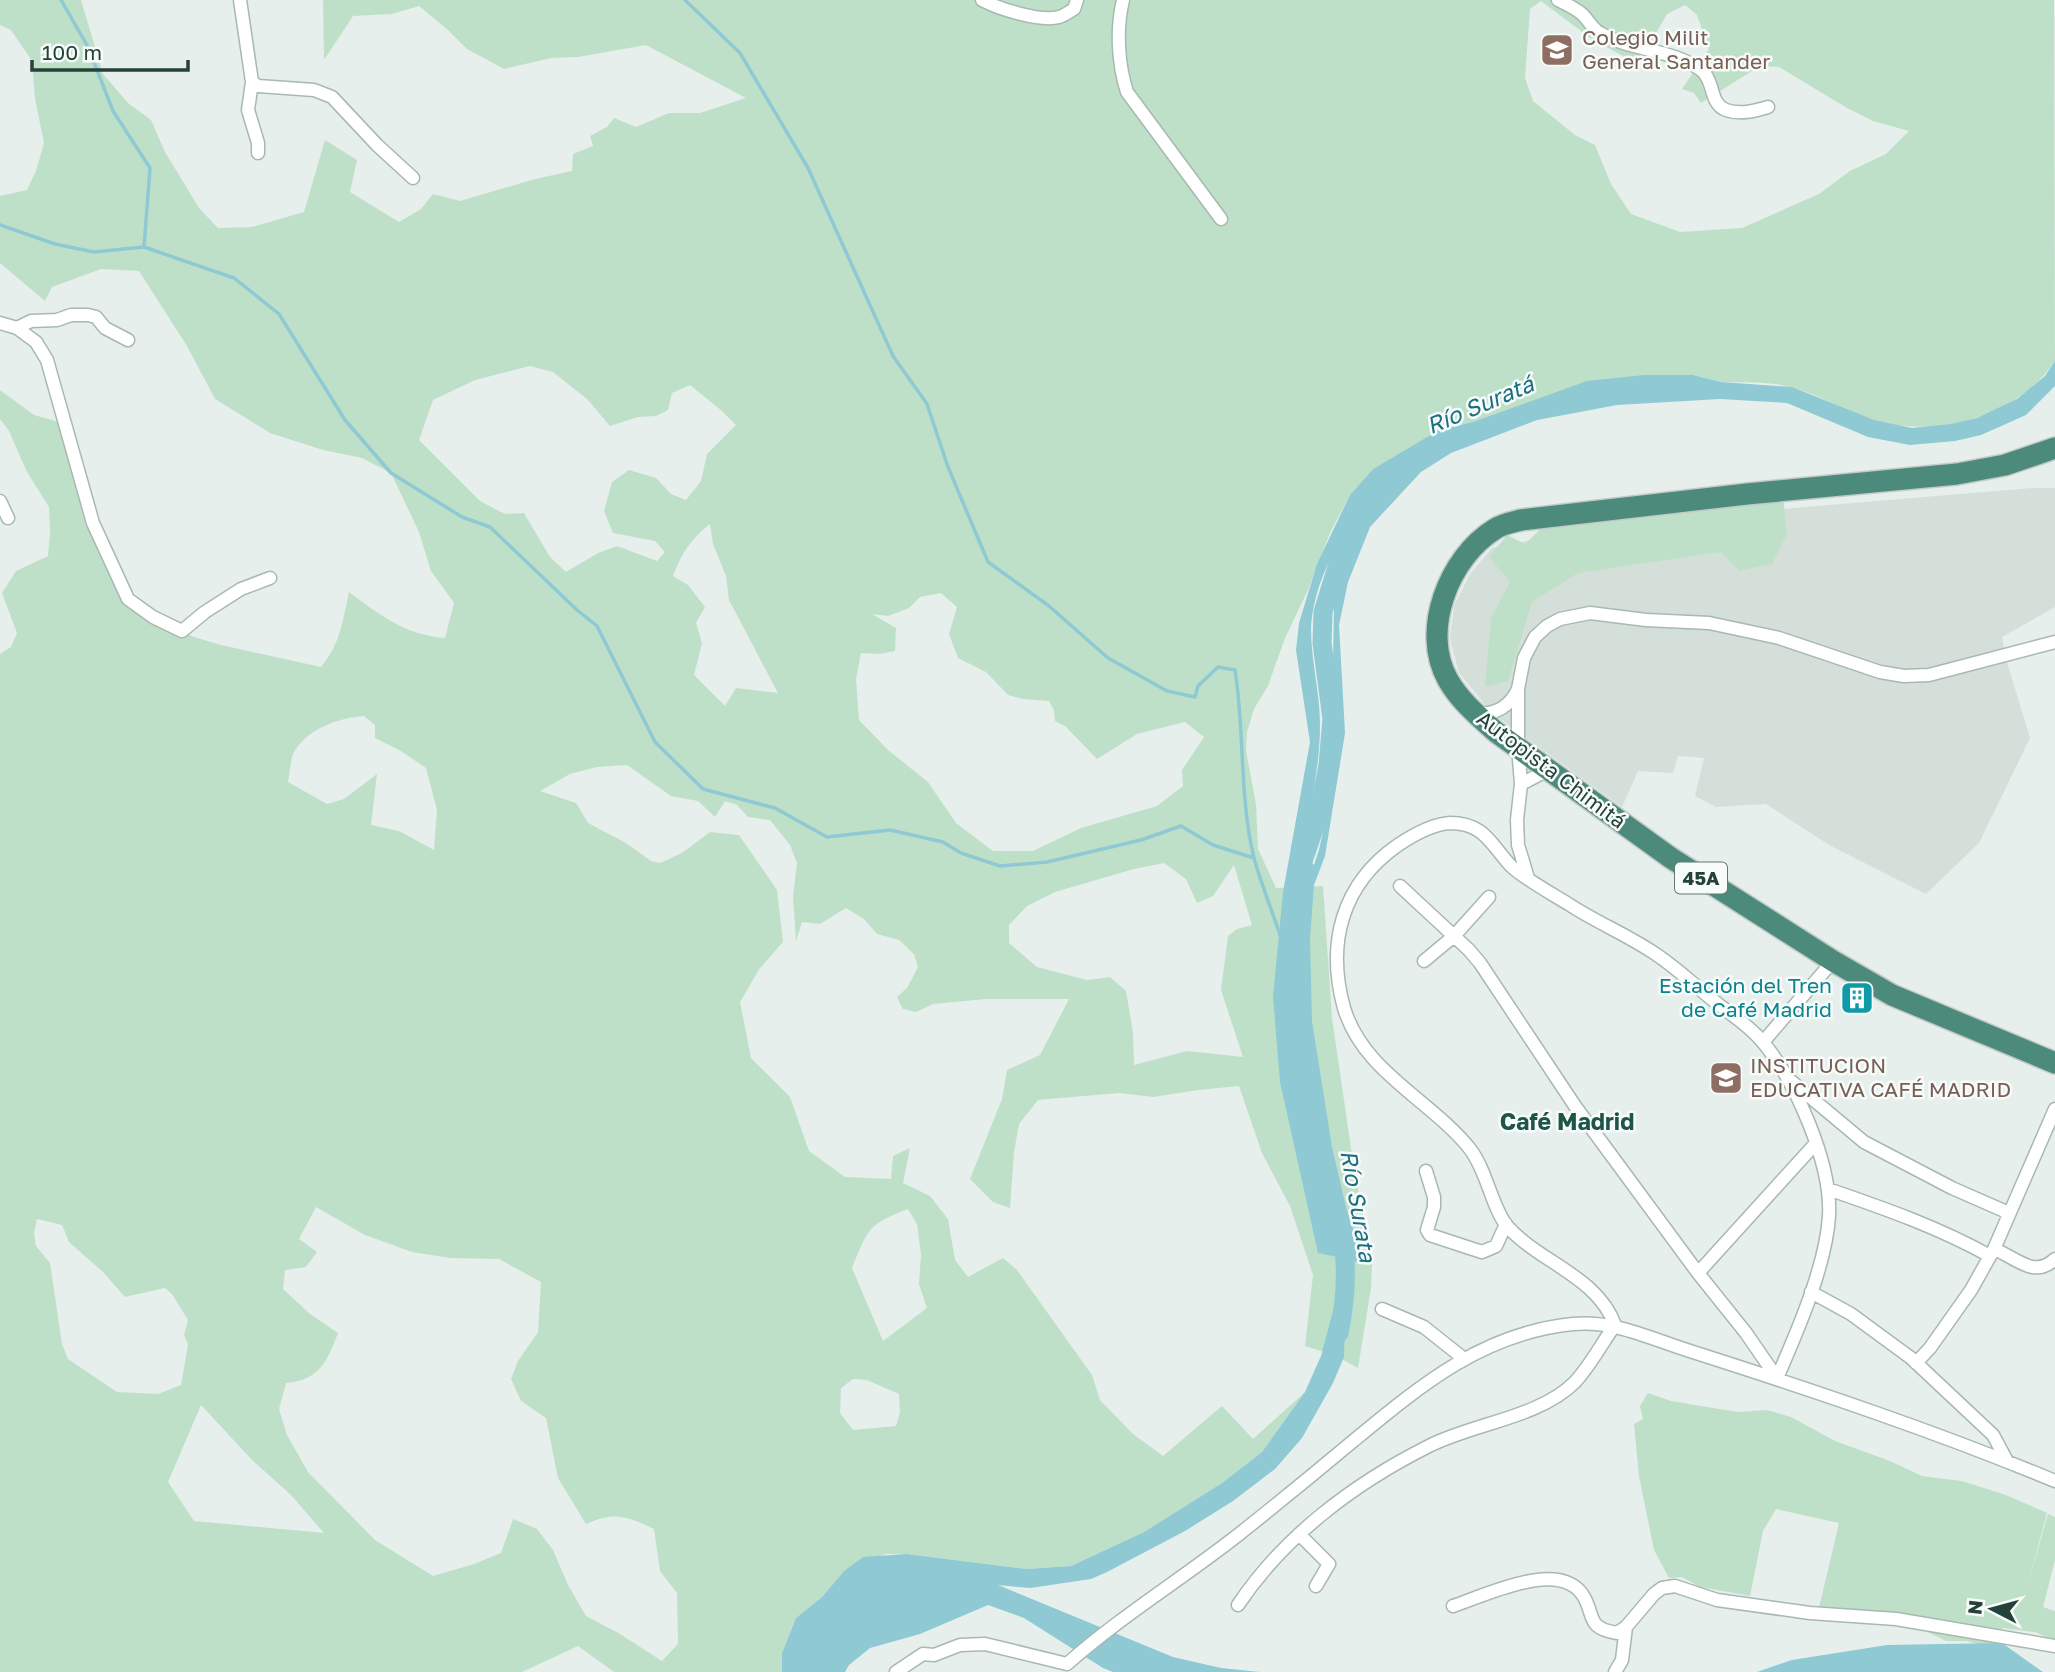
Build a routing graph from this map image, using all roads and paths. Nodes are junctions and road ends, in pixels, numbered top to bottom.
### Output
1 (240, 0) edge
2 (982, 0) edge
3 (1077, 0) edge
4 (1123, 0) edge
5 (1558, 0) edge
6 (252, 82) junction
7 (1768, 107) dead end
8 (258, 153) dead end
9 (413, 178) dead end
10 (1221, 219) dead end
11 (0, 323) edge
12 (17, 328) junction
13 (128, 340) dead end
14 (2055, 448) edge
15 (0, 501) edge
16 (8, 518) dead end
17 (270, 578) dead end
18 (2055, 642) edge
19 (1518, 689) junction
20 (1474, 713) junction
21 (1518, 747) junction
22 (1548, 770) junction
23 (1521, 785) junction
24 (1528, 878) junction
25 (1400, 886) dead end
26 (1489, 897) dead end
27 (1454, 936) junction
28 (1424, 961) dead end
29 (1833, 961) junction
30 (1763, 1042) junction
31 (2055, 1063) edge
32 (1788, 1079) junction
33 (2055, 1109) edge
34 (2051, 1131) edge
35 (1816, 1143) junction
36 (1426, 1171) dead end
37 (1828, 1189) junction
38 (2010, 1213) junction
39 (1506, 1224) junction
40 (1992, 1253) junction
41 (2055, 1259) edge
42 (1698, 1273) junction
43 (1811, 1292) junction
44 (1382, 1309) dead end
45 (1615, 1325) junction
46 (1463, 1358) junction
47 (1916, 1363) junction
48 (1777, 1378) junction
49 (2007, 1461) junction
50 (2055, 1481) edge
51 (1299, 1534) junction
52 (1316, 1586) dead end
53 (1238, 1605) dead end
54 (1453, 1606) dead end
55 (1626, 1627) junction
56 (2055, 1646) edge
57 (896, 1672) edge
58 (1615, 1672) edge

1 - 6 street
2 - 3 street
4 - 10 street
5 - 7 street
6 - 8 street
6 - 9 street
11 - 12 street
12 - 13 street
12 - 17 street
14 - 20 highway, Autopista Chimitá / 45A
15 - 16 street
18 - 19 street
19 - 20 street
19 - 21 street
20 - 21 highway, Autopista Chimitá / 45A
21 - 22 highway, Autopista Chimitá / 45A
21 - 23 street
22 - 23 street
22 - 29 highway, Autopista Chimitá / 45A
23 - 24 street
24 - 30 street
24 - 39 street
25 - 27 street
26 - 27 street
27 - 28 street
27 - 42 street
29 - 30 street
29 - 31 highway, Autopista Chimitá / 45A
30 - 32 street
32 - 35 street
32 - 38 street
33 - 34 street
34 - 38 street
35 - 37 street
35 - 42 street
36 - 39 street
37 - 40 street
37 - 43 street
38 - 40 street
39 - 45 street
40 - 41 street
40 - 47 street
42 - 48 street
43 - 47 street
43 - 48 street
44 - 46 street
45 - 46 street
45 - 48 street
45 - 51 street
46 - 57 street
47 - 49 street
48 - 49 street
49 - 50 street
51 - 52 street
51 - 53 street
54 - 55 street
55 - 56 street
55 - 58 street

